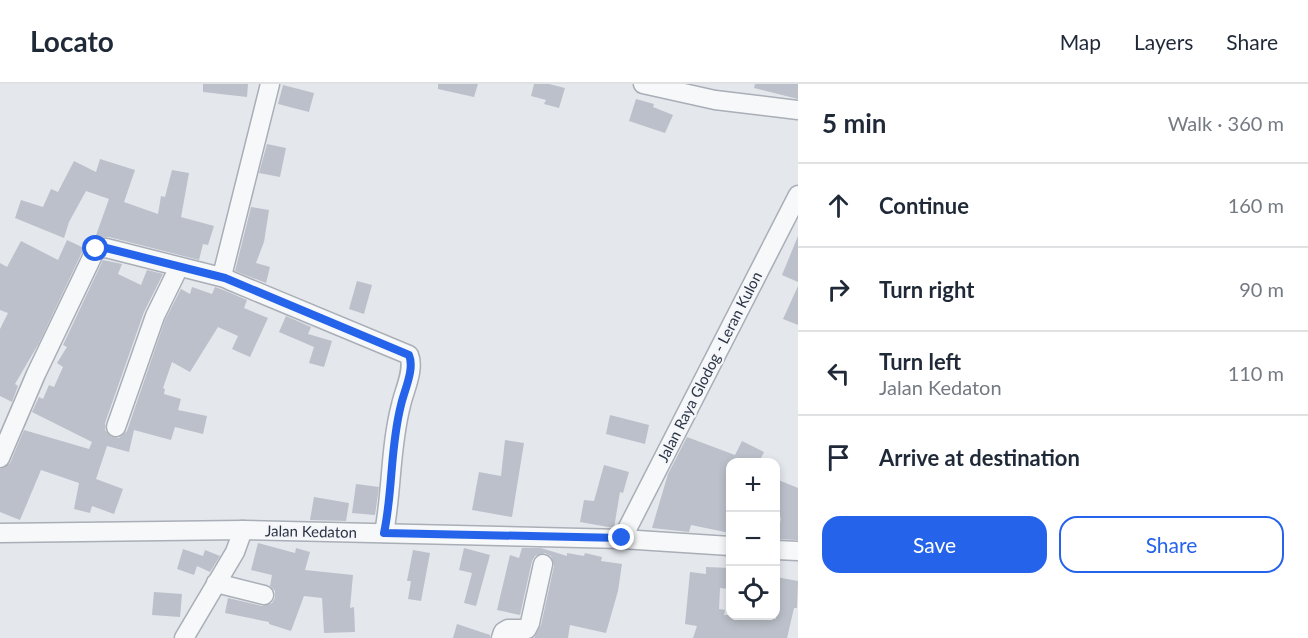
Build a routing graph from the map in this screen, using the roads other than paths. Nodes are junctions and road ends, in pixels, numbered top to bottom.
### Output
1 (270, 84) edge
2 (643, 84) edge
3 (798, 110) edge
4 (798, 195) edge
5 (178, 267) junction
6 (225, 278) junction
7 (117, 427) dead end
8 (0, 458) edge
9 (243, 530) junction
10 (0, 533) edge
11 (384, 533) junction
12 (622, 538) junction
13 (726, 546) edge
14 (780, 550) edge
15 (798, 552) edge
16 (543, 564) dead end
17 (216, 583) junction
18 (264, 595) dead end
19 (184, 638) edge
20 (501, 638) edge

1 - 6 street
2 - 3 street
4 - 12 street, Jalan Raya Glodog - Leran Kulon
5 - 6 street
5 - 7 street
5 - 8 street
6 - 11 street
9 - 10 street, Jalan Kedaton
9 - 11 street, Jalan Kedaton
9 - 17 street
11 - 12 street, Jalan Kedaton
12 - 13 street, Jalan Kedaton
14 - 15 street
16 - 20 street
17 - 18 street
17 - 19 street

